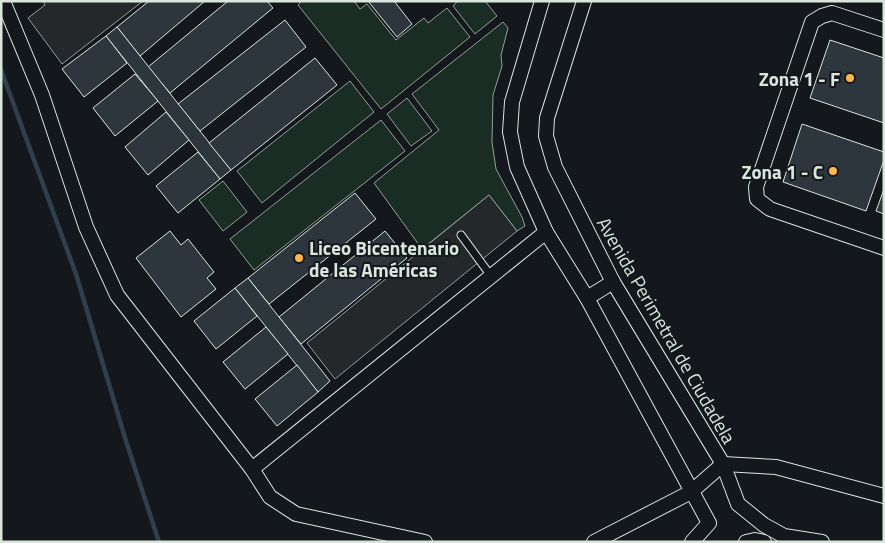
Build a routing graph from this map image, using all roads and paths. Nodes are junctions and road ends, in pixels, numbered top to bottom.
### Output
1 (3, 1) edge
2 (542, 1) edge
3 (584, 1) edge
4 (884, 30) edge
5 (546, 232) junction
6 (461, 235) dead end
7 (884, 248) edge
8 (491, 276) junction
9 (613, 282) junction
10 (587, 298) junction
11 (723, 464) junction
12 (252, 469) junction
13 (692, 492) junction
14 (884, 496) edge
15 (426, 542) edge
16 (594, 542) edge
17 (692, 542) edge
18 (746, 542) edge
19 (764, 542) edge
20 (822, 542) edge

1 - 12 street
2 - 5 street
3 - 9 street, Avenida Perimetral de Ciudadela
4 - 7 street
5 - 8 street
5 - 10 street
6 - 8 lane
8 - 12 street
9 - 10 street
9 - 11 street, Avenida Perimetral de Ciudadela
10 - 13 street
11 - 13 street
11 - 14 street
11 - 20 street, Avenida Perimetral de Ciudadela
12 - 15 street
13 - 16 street
13 - 17 street
18 - 19 street

